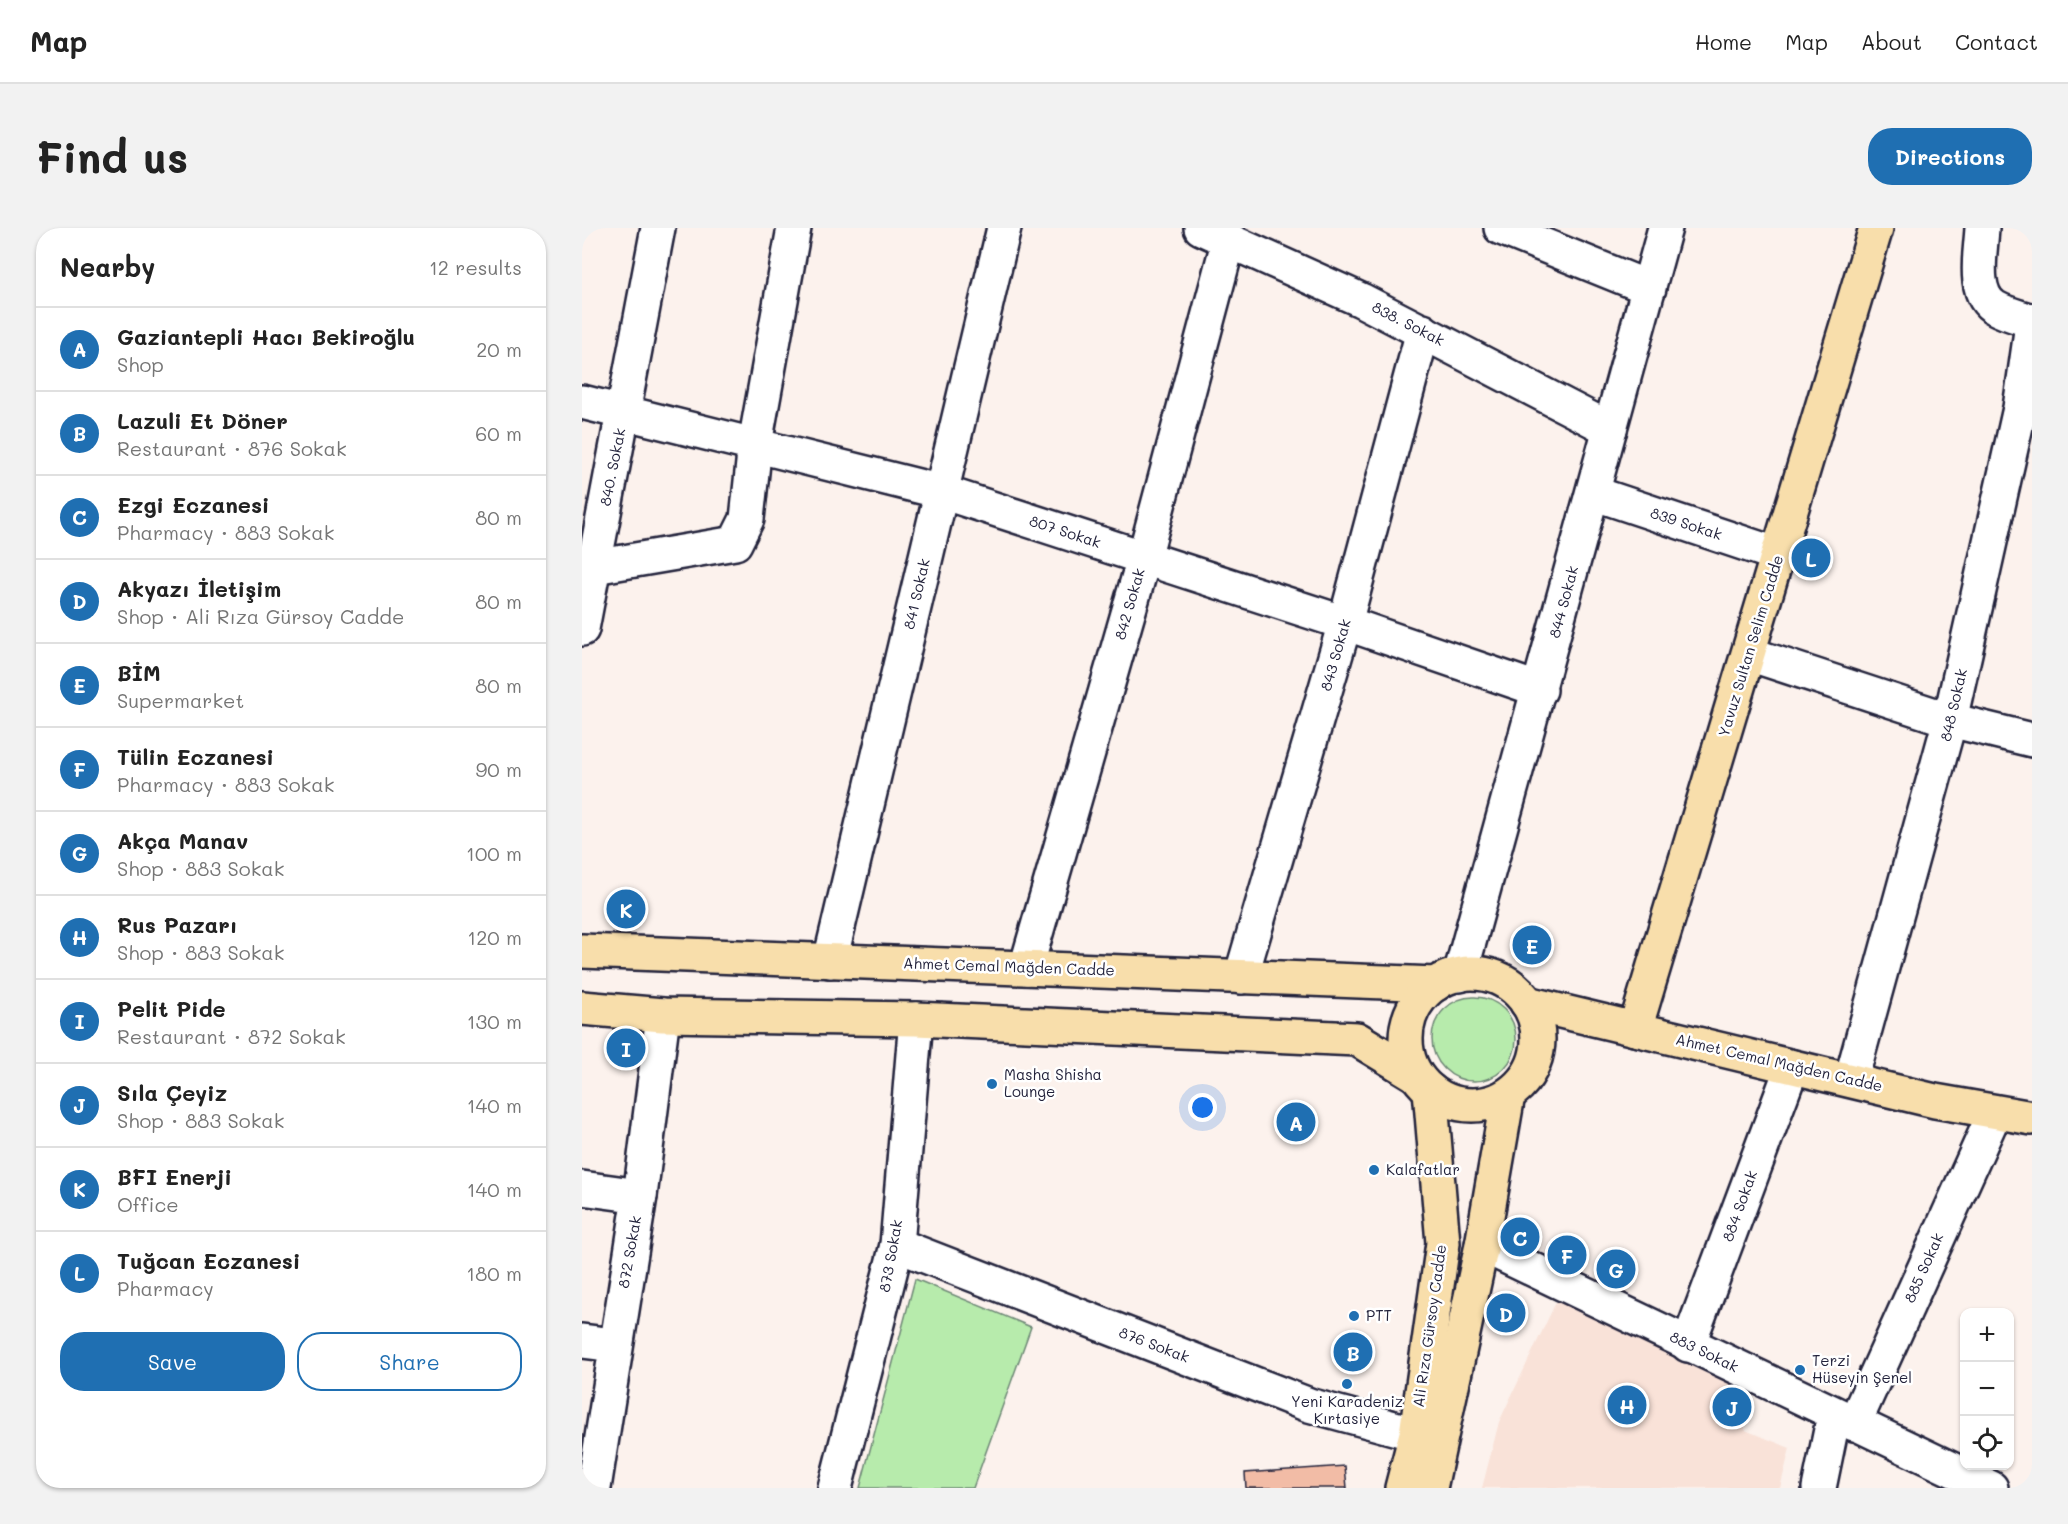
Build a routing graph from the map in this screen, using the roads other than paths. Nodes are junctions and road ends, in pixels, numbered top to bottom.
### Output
1 (658, 228) edge
2 (794, 228) edge
3 (1004, 228) edge
4 (1501, 228) edge
5 (1665, 228) edge
6 (1876, 228) edge
7 (1982, 228) edge
8 (1215, 234) edge
9 (1649, 288) junction
10 (2032, 323) edge
11 (1423, 331) junction
12 (582, 402) edge
13 (2026, 410) edge
14 (624, 411) junction
15 (1610, 429) junction
16 (755, 444) junction
17 (942, 492) junction
18 (1593, 493) junction
19 (1779, 555) junction
20 (1144, 558) junction
21 (594, 567) junction
22 (1346, 623) junction
23 (582, 629) edge
24 (1749, 654) junction
25 (1540, 690) junction
26 (1950, 720) junction
27 (2032, 740) edge
28 (582, 951) edge
29 (830, 961) junction
30 (1026, 968) junction
31 (1241, 976) junction
32 (1448, 979) junction
33 (1527, 1003) junction
34 (582, 1008) edge
35 (663, 1015) junction
36 (916, 1019) junction
37 (1635, 1029) junction
38 (1792, 1066) junction
39 (1851, 1080) junction
40 (1423, 1083) junction
41 (1508, 1095) junction
42 (1995, 1112) junction
43 (2032, 1118) edge
44 (582, 1188) edge
45 (640, 1196) junction
46 (897, 1245) junction
47 (1482, 1245) junction
48 (582, 1341) edge
49 (614, 1345) junction
50 (1688, 1345) junction
51 (1844, 1420) junction
52 (1416, 1434) junction
53 (594, 1488) edge
54 (835, 1488) edge
55 (1402, 1488) edge
56 (1430, 1488) edge
57 (1819, 1488) edge
58 (1991, 1488) edge

1 - 14 street, 840. Sokak
2 - 16 street
3 - 17 street, 841 Sokak
4 - 9 street
5 - 9 street, 844 Sokak
6 - 19 main road, Yavuz Sultan Selim Cadde
7 - 10 street
8 - 11 street, 838. Sokak
8 - 20 street, 842 Sokak
9 - 15 street, 844 Sokak
10 - 13 street, 848 Sokak
11 - 15 street, 838. Sokak
11 - 22 street, 843 Sokak
12 - 14 street, 807 Sokak
13 - 26 street, 848 Sokak
14 - 16 street, 807 Sokak
14 - 21 street, 840. Sokak
15 - 18 street, 844 Sokak
16 - 17 street, 807 Sokak
16 - 21 street
17 - 20 street, 807 Sokak
17 - 29 street, 841 Sokak
18 - 19 street, 839 Sokak
18 - 25 street, 844 Sokak
19 - 24 main road, Yavuz Sultan Selim Cadde
20 - 22 street, 807 Sokak
20 - 30 street, 842 Sokak
21 - 23 street, 840. Sokak
22 - 25 street, 807 Sokak
22 - 31 street, 843 Sokak
24 - 26 street
24 - 37 main road, Yavuz Sultan Selim Cadde
25 - 32 street, 844 Sokak
26 - 27 street
26 - 39 street, 848 Sokak
28 - 29 main road, Ahmet Cemal Mağden Cadde
29 - 30 main road, Ahmet Cemal Mağden Cadde
30 - 31 main road, Ahmet Cemal Mağden Cadde
31 - 32 main road, Ahmet Cemal Mağden Cadde
32 - 33 main road
32 - 40 main road
33 - 37 main road, Ahmet Cemal Mağden Cadde
33 - 41 main road
34 - 35 main road
35 - 36 main road
35 - 45 street, 872 Sokak
36 - 40 main road
36 - 46 street, 873 Sokak
37 - 38 main road, Ahmet Cemal Mağden Cadde
38 - 39 main road, Ahmet Cemal Mağden Cadde
38 - 50 street, 884 Sokak
39 - 42 main road, Ahmet Cemal Mağden Cadde
40 - 41 main road
40 - 52 main road, Ali Rıza Gürsoy Cadde
41 - 47 main road, Ali Rıza Gürsoy Cadde
42 - 43 main road, Ahmet Cemal Mağden Cadde
42 - 51 street, 885 Sokak
44 - 45 street
45 - 49 street, 872 Sokak
46 - 52 street, 876 Sokak
46 - 54 street, 873 Sokak
47 - 50 street, 883 Sokak
47 - 56 main road, Ali Rıza Gürsoy Cadde
48 - 49 street
49 - 53 street, 872 Sokak
50 - 51 street, 883 Sokak
51 - 57 street, 885 Sokak
51 - 58 street, 883 Sokak
52 - 55 main road, Ali Rıza Gürsoy Cadde

